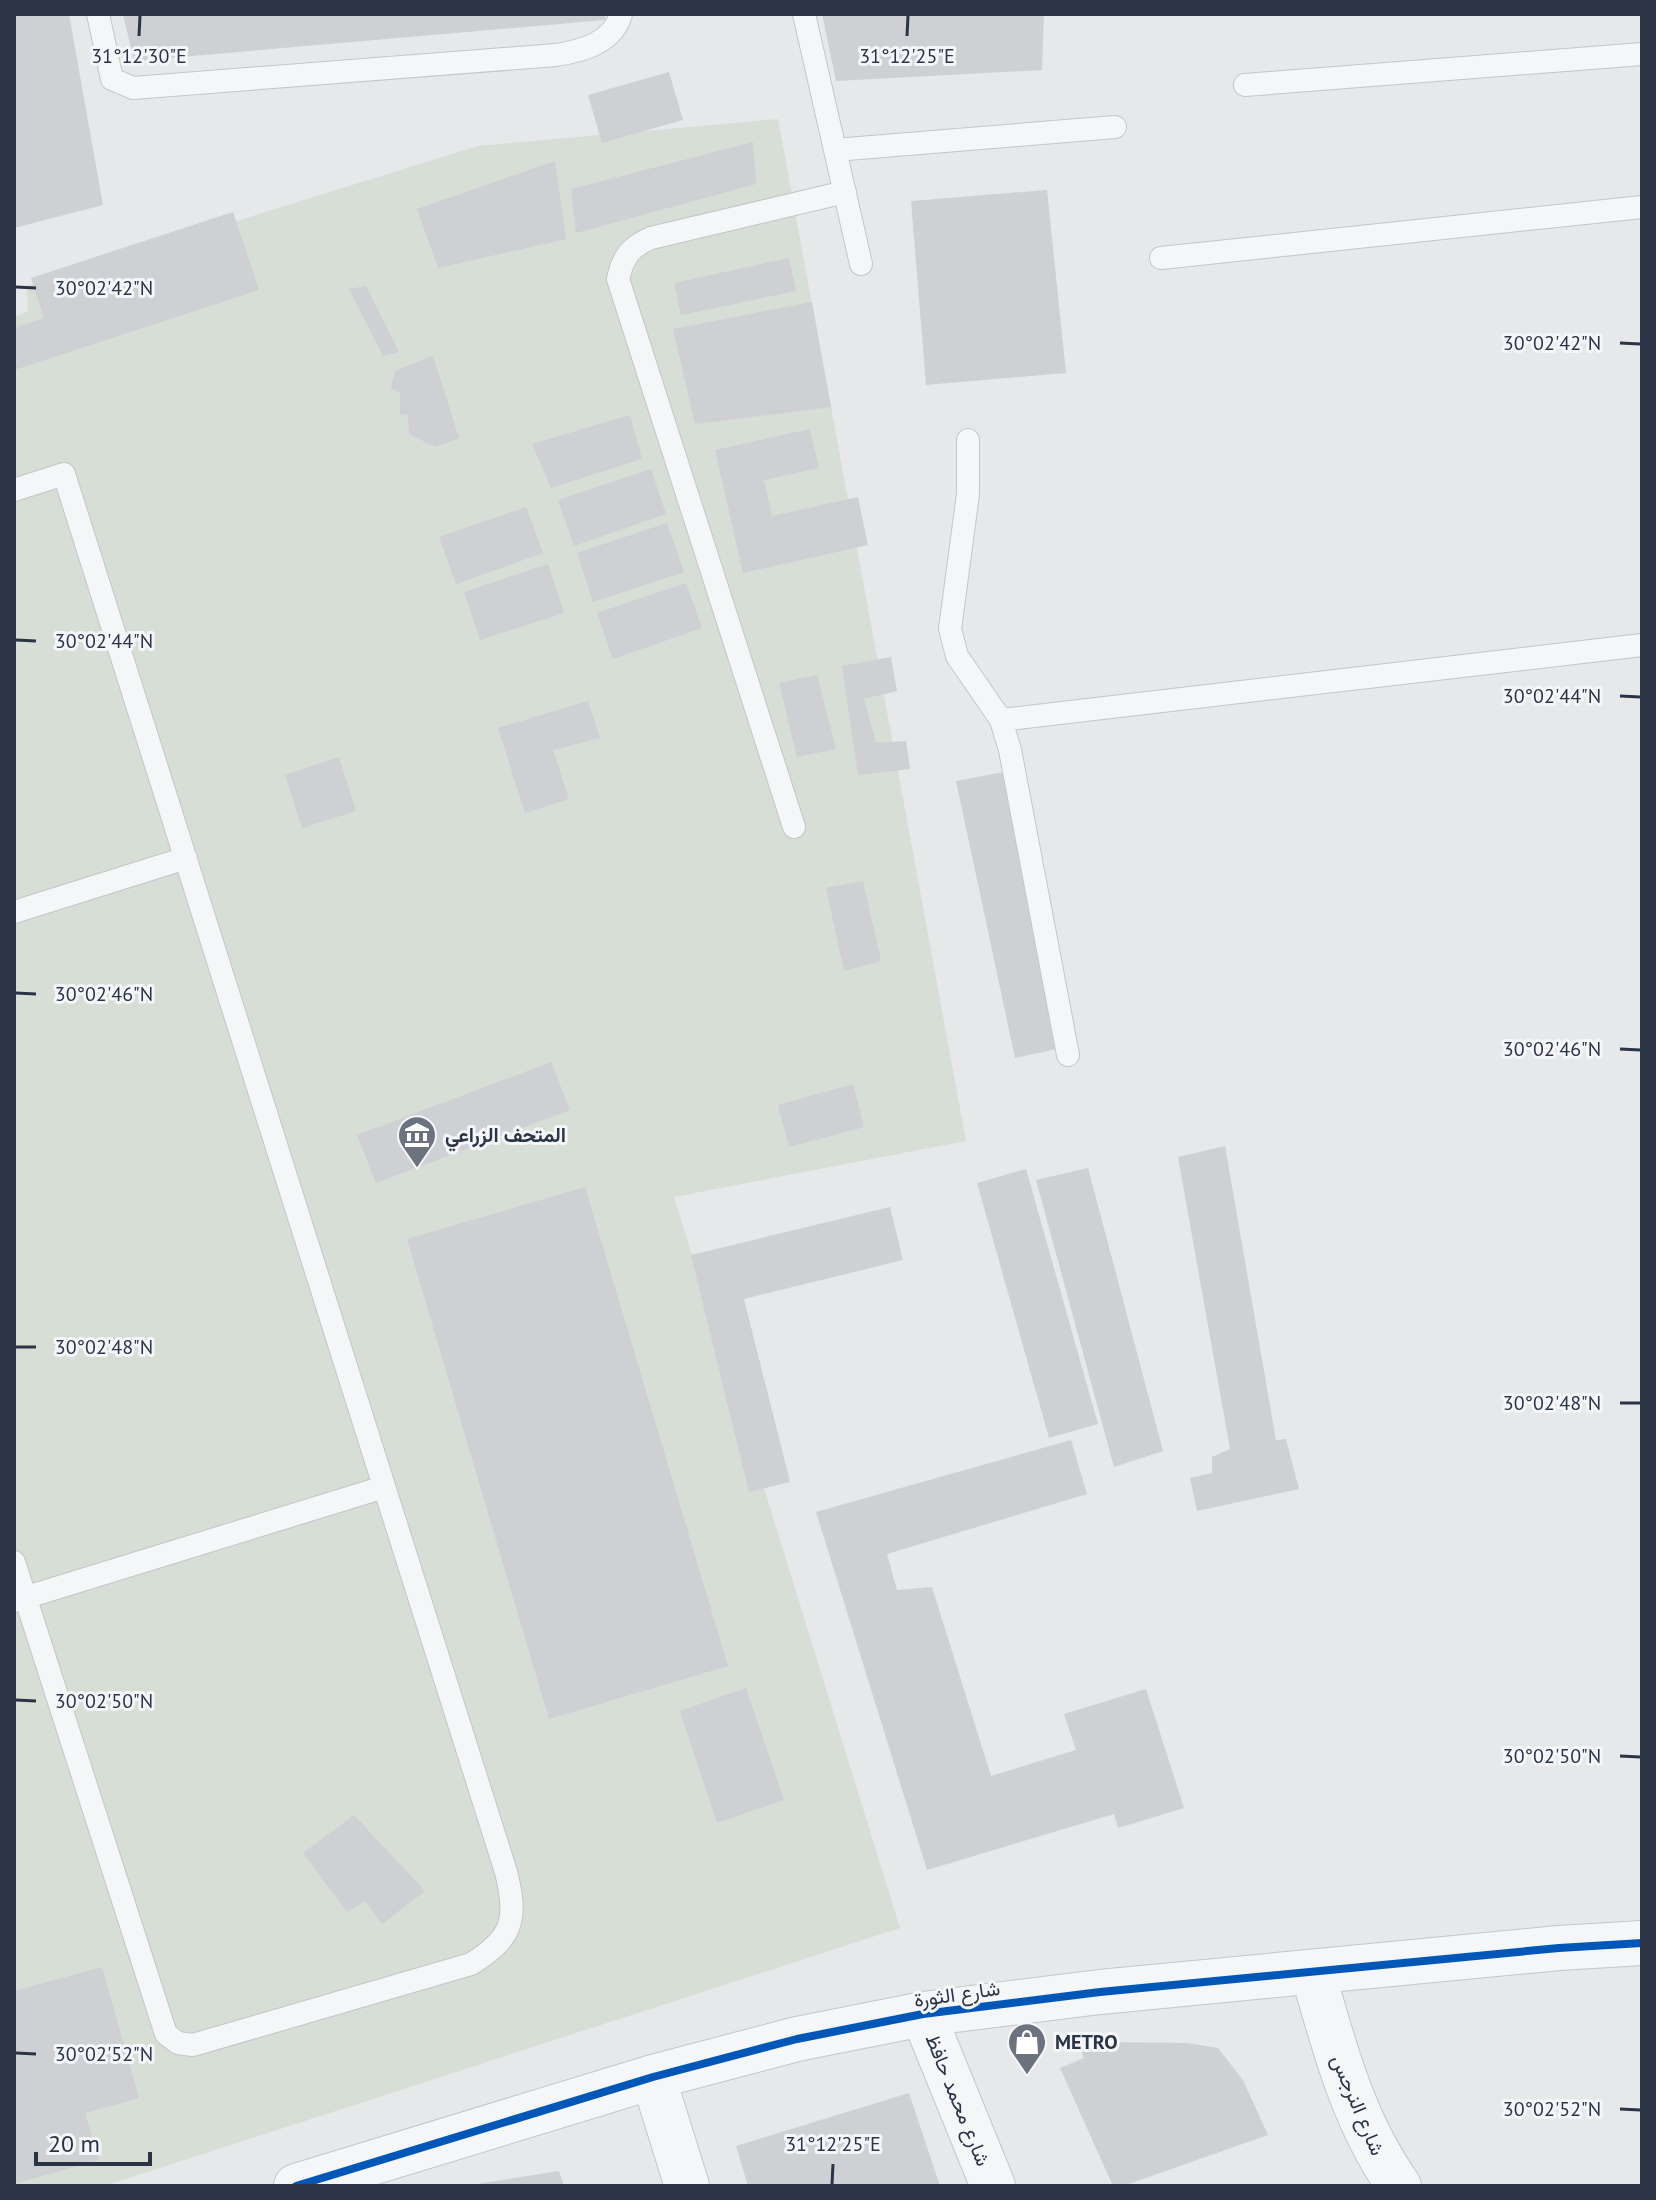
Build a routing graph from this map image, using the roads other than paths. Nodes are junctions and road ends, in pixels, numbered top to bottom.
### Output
1 (98, 14) edge
2 (621, 14) edge
3 (804, 14) edge
4 (1642, 54) edge
5 (1245, 85) dead end
6 (1115, 127) dead end
7 (835, 150) junction
8 (845, 192) junction
9 (1642, 207) edge
10 (1161, 258) dead end
11 (861, 264) dead end
12 (968, 440) dead end
13 (14, 490) edge
14 (1642, 645) edge
15 (1001, 720) junction
16 (794, 827) dead end
17 (186, 858) junction
18 (14, 912) edge
19 (1068, 1055) dead end
20 (384, 1487) junction
21 (14, 1562) edge
22 (20, 1600) edge
23 (1642, 1943) edge
24 (1313, 1973) junction
25 (923, 2014) junction
26 (653, 2077) junction
27 (296, 2186) edge
28 (687, 2186) edge
29 (993, 2186) edge
30 (1399, 2186) edge

1 - 2 lane
3 - 7 lane
4 - 5 lane
6 - 7 lane
7 - 8 lane
8 - 11 lane
8 - 16 lane
9 - 10 lane
12 - 15 lane
13 - 17 lane
14 - 15 lane
15 - 19 lane
17 - 18 lane
17 - 20 lane
20 - 22 lane
20 - 22 lane
21 - 22 lane
23 - 24 street, شارع الثورة
24 - 25 street, شارع الثورة
24 - 30 street, شارع النرجس
25 - 26 street, شارع الثورة
25 - 29 street, شارع محمد حافظ
26 - 27 street, شارع الثورة
26 - 28 street

